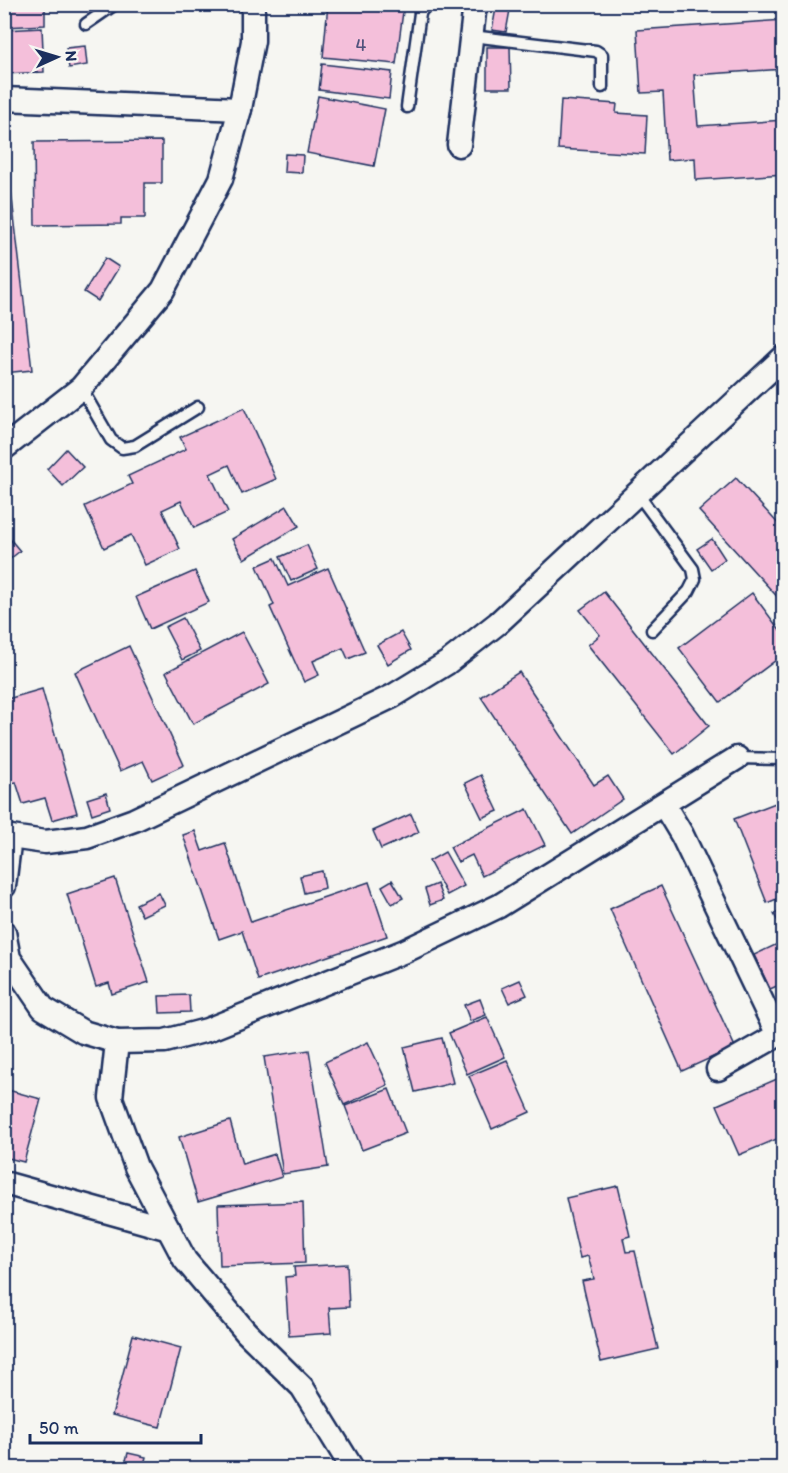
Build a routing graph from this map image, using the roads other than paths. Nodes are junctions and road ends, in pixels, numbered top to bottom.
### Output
1 (115, 4) edge
2 (253, 4) edge
3 (427, 4) edge
4 (475, 4) edge
5 (86, 24) dead end
6 (471, 36) junction
7 (602, 87) dead end
8 (4, 99) edge
9 (407, 107) dead end
10 (240, 109) junction
11 (459, 146) dead end
12 (783, 357) edge
13 (81, 388) junction
14 (198, 407) dead end
15 (4, 448) edge
16 (637, 493) junction
17 (652, 630) dead end
18 (737, 758) joint
19 (783, 759) edge
20 (664, 805) junction
21 (7, 836) edge
22 (4, 886) edge
23 (4, 933) edge
24 (781, 1033) edge
25 (117, 1042) junction
26 (718, 1069) dead end
27 (4, 1183) edge
28 (169, 1229) junction
29 (352, 1468) edge

1 - 5 lane
2 - 10 street
3 - 9 lane
4 - 6 street
6 - 7 lane
6 - 11 street
8 - 10 street
10 - 13 street
12 - 16 street
13 - 14 lane
13 - 15 street
16 - 17 lane
16 - 21 street
18 - 19 lane
18 - 20 street
20 - 24 street
20 - 25 street
21 - 22 street
23 - 25 street
24 - 26 street
25 - 28 street
27 - 28 street
28 - 29 street

